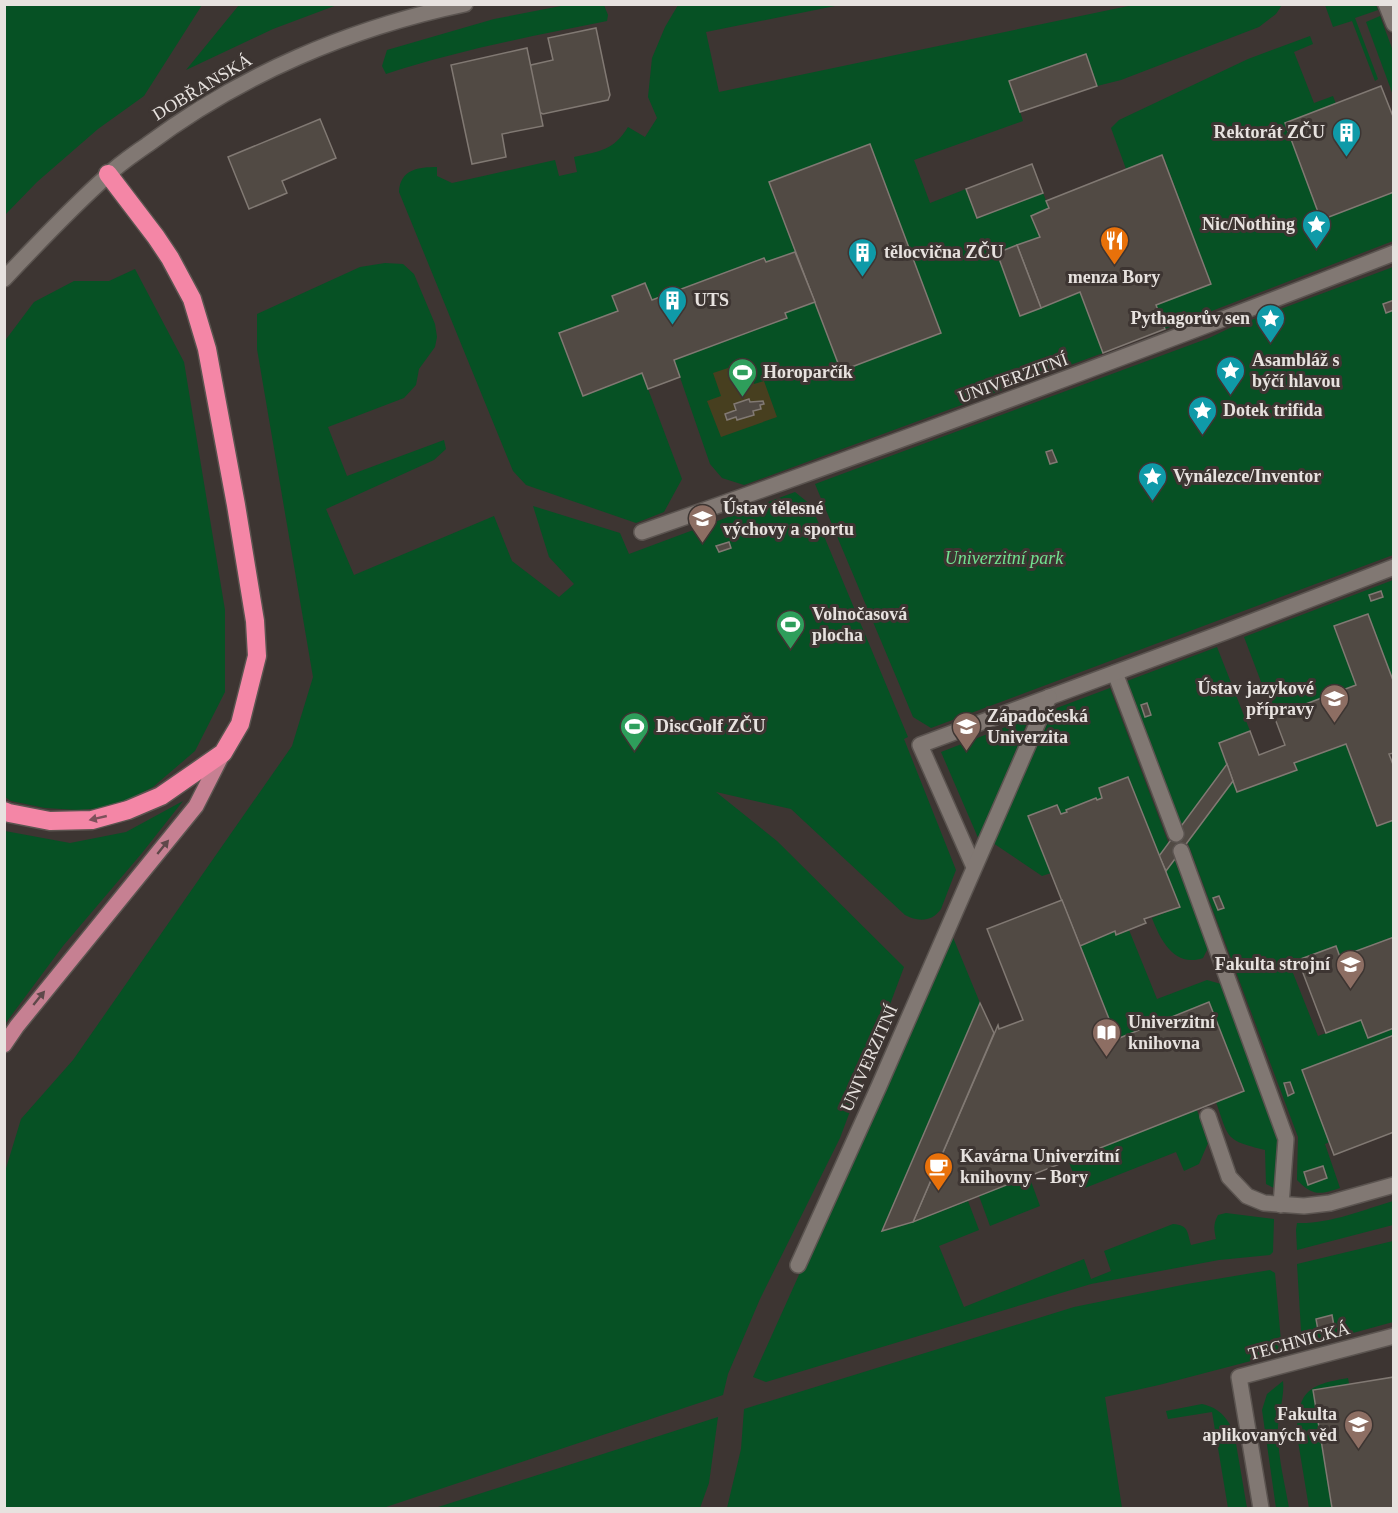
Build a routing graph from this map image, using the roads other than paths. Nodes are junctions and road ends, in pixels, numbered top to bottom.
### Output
1 (465, 4) edge
2 (1386, 4) edge
3 (1394, 24) edge
4 (108, 174) junction
5 (1394, 253) edge
6 (4, 279) edge
7 (642, 531) dead end
8 (1394, 567) edge
9 (1115, 673) junction
10 (1049, 697) junction
11 (223, 753) junction
12 (4, 811) edge
13 (1176, 834) dead end
14 (1181, 850) dead end
15 (974, 867) junction
16 (4, 1045) edge
17 (1208, 1116) dead end
18 (1394, 1185) edge
19 (1281, 1205) junction
20 (798, 1264) dead end
21 (1394, 1336) edge
22 (1261, 1509) edge

1 - 4 street, DOBŘANSKÁ
2 - 3 street
4 - 6 street, DOBŘANSKÁ
4 - 11 highway
5 - 7 street, UNIVERZITNÍ
8 - 9 street
9 - 10 street
9 - 13 street
10 - 15 street, UNIVERZITNÍ
10 - 15 street
11 -> 12 highway
16 -> 11 main road
14 - 19 street
15 - 20 street, UNIVERZITNÍ
17 - 19 street
18 - 19 street
21 - 22 street, TECHNICKÁ

